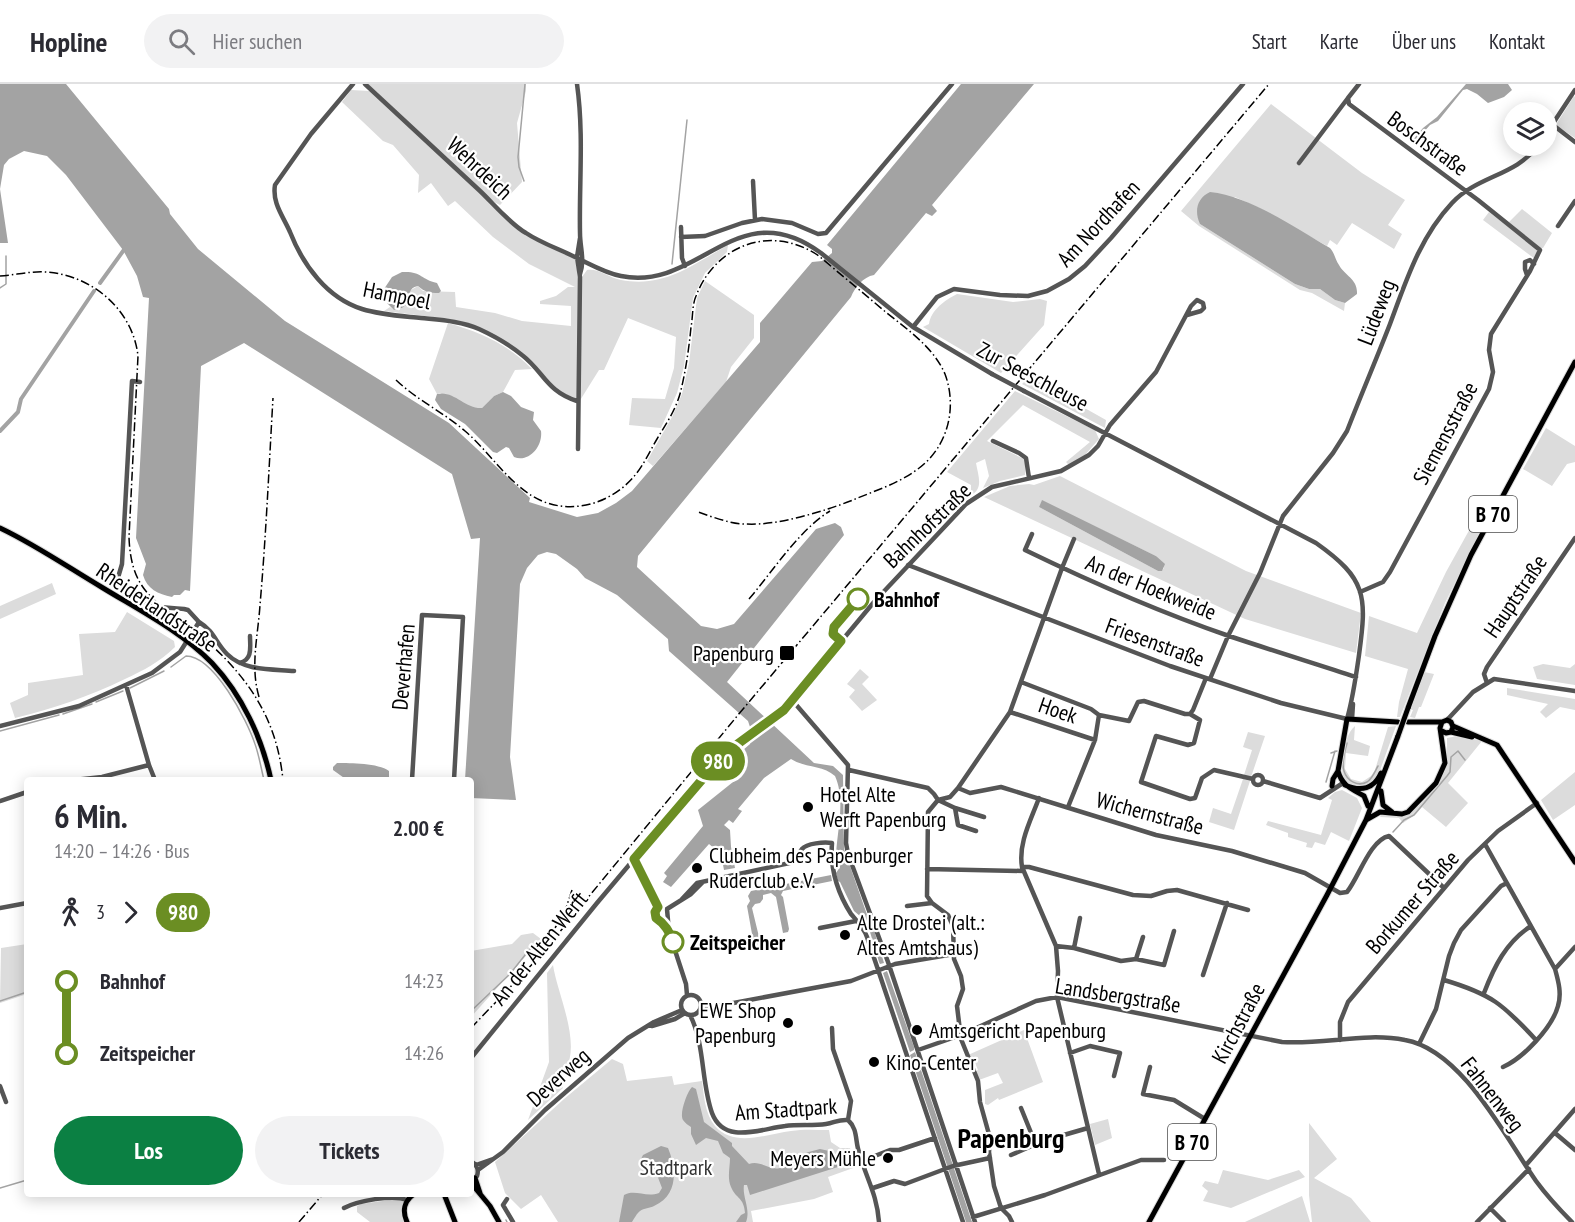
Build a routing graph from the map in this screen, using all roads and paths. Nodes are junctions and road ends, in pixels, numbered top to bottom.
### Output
1 (354, 84) edge
2 (365, 84) edge
3 (577, 84) edge
4 (952, 84) edge
5 (1243, 84) edge
6 (1359, 84) edge
7 (1575, 90) edge
8 (1348, 98) junction
9 (1557, 119) edge
10 (1557, 128) edge
11 (1575, 142) edge
12 (1530, 156) edge
13 (1299, 163) dead end
14 (753, 181) dead end
15 (1465, 191) junction
16 (1575, 201) edge
17 (755, 220) junction
18 (681, 226) dead end
19 (1558, 226) dead end
20 (681, 237) junction
21 (580, 238) junction
22 (577, 257) junction
23 (583, 260) junction
24 (685, 266) junction
25 (580, 277) junction
26 (1187, 315) dead end
27 (913, 327) junction
28 (1575, 362) edge
29 (140, 382) dead end
30 (577, 401) junction
31 (1105, 434) junction
32 (993, 441) dead end
33 (578, 449) dead end
34 (1029, 478) junction
35 (1279, 524) junction
36 (0, 528) edge
37 (1032, 534) dead end
38 (1575, 538) edge
39 (1074, 539) dead end
40 (908, 565) junction
41 (1062, 568) junction
42 (1360, 592) junction
43 (1043, 618) junction
44 (199, 622) junction
45 (250, 636) dead end
46 (1228, 636) junction
47 (187, 642) junction
48 (240, 663) junction
49 (294, 670) dead end
50 (1356, 677) junction
51 (1208, 679) junction
52 (1021, 682) junction
53 (1486, 683) junction
54 (126, 685) junction
55 (1575, 691) edge
56 (792, 700) junction
57 (1010, 712) junction
58 (1190, 714) junction
59 (1099, 715) junction
60 (775, 718) joint
61 (1350, 719) junction
62 (1398, 722) dead end
63 (1408, 722) dead end
64 (0, 726) edge
65 (1447, 727) junction
66 (1095, 740) junction
67 (149, 765) junction
68 (1386, 768) junction
69 (849, 770) junction
70 (1338, 771) junction
71 (1383, 775) junction
72 (102, 777) edge
73 (154, 777) edge
74 (270, 777) edge
75 (412, 777) edge
76 (454, 777) edge
77 (1343, 783) junction
78 (1381, 783) junction
79 (1332, 786) junction
80 (958, 788) junction
81 (24, 793) edge
82 (1327, 795) junction
83 (1039, 798) junction
84 (938, 800) junction
85 (0, 801) edge
86 (1537, 803) junction
87 (1368, 806) junction
88 (1068, 807) junction
89 (955, 808) junction
90 (1394, 813) junction
91 (984, 816) dead end
92 (1366, 820) junction
93 (976, 831) dead end
94 (1356, 839) junction
95 (1485, 844) junction
96 (634, 859) junction
97 (1575, 862) edge
98 (927, 869) junction
99 (1022, 869) junction
100 (1507, 883) junction
101 (1331, 888) junction
102 (1444, 888) junction
103 (932, 903) junction
104 (1227, 903) junction
105 (24, 904) edge
106 (907, 906) dead end
107 (658, 907) junction
108 (0, 908) edge
109 (667, 909) junction
110 (1248, 910) dead end
111 (1080, 918) dead end
112 (665, 919) junction
113 (856, 921) junction
114 (1531, 926) junction
115 (819, 928) dead end
116 (1174, 931) dead end
117 (1143, 937) dead end
118 (1056, 946) junction
119 (1575, 947) edge
120 (1074, 948) junction
121 (954, 954) junction
122 (1137, 959) junction
123 (884, 968) junction
124 (1555, 969) junction
125 (1203, 975) dead end
126 (1444, 980) junction
127 (1484, 993) junction
128 (690, 995) junction
129 (1057, 997) junction
130 (700, 1006) junction
131 (688, 1013) junction
132 (832, 1028) dead end
133 (961, 1035) junction
134 (1251, 1036) junction
135 (1340, 1040) junction
136 (1536, 1040) junction
137 (1419, 1044) junction
138 (918, 1050) junction
139 (1070, 1053) junction
140 (474, 1054) edge
141 (1150, 1067) dead end
142 (1503, 1067) dead end
143 (1114, 1076) dead end
144 (0, 1086) edge
145 (6, 1102) dead end
146 (1021, 1108) dead end
147 (1575, 1109) edge
148 (1205, 1119) junction
149 (848, 1120) junction
150 (1088, 1128) junction
151 (1555, 1133) junction
152 (935, 1138) junction
153 (1036, 1144) junction
154 (1575, 1150) edge
155 (1011, 1155) dead end
156 (990, 1158) junction
157 (1164, 1160) dead end
158 (862, 1161) junction
159 (475, 1166) edge
160 (954, 1166) junction
161 (1527, 1167) junction
162 (946, 1169) junction
163 (1099, 1174) junction
164 (474, 1184) edge
165 (873, 1188) junction
166 (410, 1197) edge
167 (445, 1197) edge
168 (507, 1199) dead end
169 (407, 1200) junction
170 (344, 1208) dead end
171 (1001, 1208) junction
172 (1490, 1208) junction
173 (508, 1215) junction
174 (498, 1221) edge
175 (971, 1221) edge
176 (407, 1222) edge
177 (453, 1222) edge
178 (513, 1222) edge
179 (879, 1222) edge
180 (1012, 1222) edge
181 (1149, 1222) edge
182 (1477, 1222) edge
183 (1504, 1222) edge
184 (1572, 1222) edge

1 - 30 street, Hampoel
2 - 22 street, Wehrdeich
3 - 21 street
4 - 17 street
5 - 27 street, Am Nordhafen
6 - 8 street
7 - 9 street
8 - 13 street
8 - 15 street, Boschstraße
10 - 11 street
12 - 15 street, Lüdeweg
14 - 17 street
15 - 35 street, Lüdeweg
15 - 42 street, Siemensstraße
16 - 19 street
17 - 20 street
18 - 20 street
20 - 24 street
21 - 22 street
21 - 23 street
22 - 23 street, Wehrdeich
22 - 25 street
23 - 24 street, Zur Seeschleuse
23 - 25 street
24 - 27 street, Zur Seeschleuse
25 - 30 street
26 - 31 street, Bahnhofstraße
27 - 31 street, Zur Seeschleuse, bridge
28 - 68 main road, B 70, bridge
29 - 44 street
30 - 33 street
31 - 34 street, Bahnhofstraße
31 - 35 street, Zur Seeschleuse
32 - 34 street
34 - 40 street, Bahnhofstraße
35 - 42 street, Zur Seeschleuse
35 - 46 street, An der Hoekweide
36 - 47 main road, Rheiderlandstraße
37 - 41 street, An der Hoekweide
38 - 53 street, Hauptstraße
39 - 41 street, An der Hoekweide
40 - 43 street, Friesenstraße
40 - 56 street, Bahnhofstraße
41 - 43 street, An der Hoekweide
41 - 46 street, An der Hoekweide
42 - 50 street, Zur Seeschleuse
43 - 51 street, Friesenstraße
43 - 52 street, An der Hoekweide
44 - 47 street
44 - 48 street
45 - 48 street
46 - 50 street, An der Hoekweide
46 - 51 street, An der Hoekweide
47 - 54 street
47 - 74 main road, Rheiderlandstraße
48 - 49 street
50 - 61 street, Zur Seeschleuse
51 - 58 street
51 - 61 street, Friesenstraße
52 - 57 street, An der Hoekweide
52 - 59 street, Hoek
53 - 55 street
53 - 65 street
54 - 64 street
54 - 67 street
56 - 60 street, Bahnhofstraße
56 - 69 street
57 - 66 street, Hoek
57 - 80 street, An der Hoekweide
58 - 59 street, Hoek
58 - 82 street
59 - 66 street, Hoek
60 - 96 street, An der Alten Werft
61 - 62 main road, Friesenstraße
61 - 70 main road
63 - 65 main road
65 - 86 main road
65 - 90 main road
66 - 88 street, Hoek
67 - 72 street
67 - 73 street
68 - 71 main road, B 70
68 - 77 main road
69 - 84 street
69 - 123 street
70 - 77 main road
70 - 79 main road
71 - 78 main road, Kirchstraße / B 70
71 - 87 main road, Kirchstraße / B 70
75 - 76 street, Deverhafen
77 - 79 street
77 - 82 street
77 - 87 main road
78 - 90 main road
78 - 92 main road, Kirchstraße / B 70
79 - 82 street
80 - 83 street, Wichernstraße
80 - 84 street
81 - 85 street
83 - 88 street, Wichernstraße
83 - 99 street
84 - 89 street
84 - 98 street
86 - 95 street, Borkumer Straße
86 - 97 main road
87 - 94 main road, Kirchstraße / B 70
88 - 101 street, Wichernstraße
89 - 91 street
89 - 93 street
90 - 92 main road
92 - 94 main road, Kirchstraße / B 70
94 - 101 main road, Kirchstraße / B 70
95 - 100 street
95 - 102 street, Borkumer Straße
96 - 107 street
96 - 140 street, An der Alten Werft
98 - 99 street
98 - 103 street
99 - 104 street
99 - 118 street
100 - 114 street
100 - 126 street
101 - 102 street
101 - 134 main road, Kirchstraße / B 70
102 - 135 street, Borkumer Straße
103 - 106 street
103 - 121 street
104 - 110 street
104 - 125 street
105 - 108 street
107 - 109 street
107 - 112 street
109 - 112 street
109 - 113 street
111 - 120 street
112 - 128 street
113 - 115 street
113 - 123 street
114 - 124 street
114 - 127 street
116 - 122 street
117 - 122 street
118 - 120 street
118 - 129 street
119 - 124 street
120 - 122 street
121 - 123 street
121 - 133 street
123 - 130 street
123 - 138 street
123 - 152 street
124 - 136 street
126 - 127 street
126 - 137 street
127 - 136 street
128 - 130 street
128 - 131 street
129 - 133 street, Landsbergstraße
129 - 134 street, Landsbergstraße
129 - 139 street
130 - 131 street, Deverweg
131 - 149 street, Am Stadtpark
131 - 159 street, Deverweg
132 - 149 street
133 - 138 street, Landsbergstraße
133 - 156 street
134 - 135 street, Fahnenweg
134 - 148 main road, Kirchstraße / B 70
135 - 137 street, Fahnenweg
136 - 142 street
137 - 161 street, Fahnenweg
138 - 160 street
139 - 143 street
139 - 150 street
141 - 148 street
144 - 145 street
146 - 153 street
147 - 151 street
148 - 181 main road, Kirchstraße / B 70
149 - 158 street, Am Stadtpark
150 - 153 street
150 - 163 street
151 - 154 street
151 - 161 street
152 - 158 street
152 - 162 street
153 - 155 street
156 - 160 street
156 - 171 street
157 - 163 street
158 - 165 street, Am Stadtpark
160 - 162 street
160 - 175 street
161 - 172 street
161 - 184 street, Fahnenweg
162 - 165 street
162 - 175 street
163 - 171 street
164 - 174 main road
165 - 179 street, Am Stadtpark
166 - 169 main road
167 - 177 main road
168 - 173 street
169 - 170 street
169 - 176 main road
171 - 175 street
171 - 180 street
172 - 182 street
172 - 183 street
173 - 174 street
173 - 178 street

